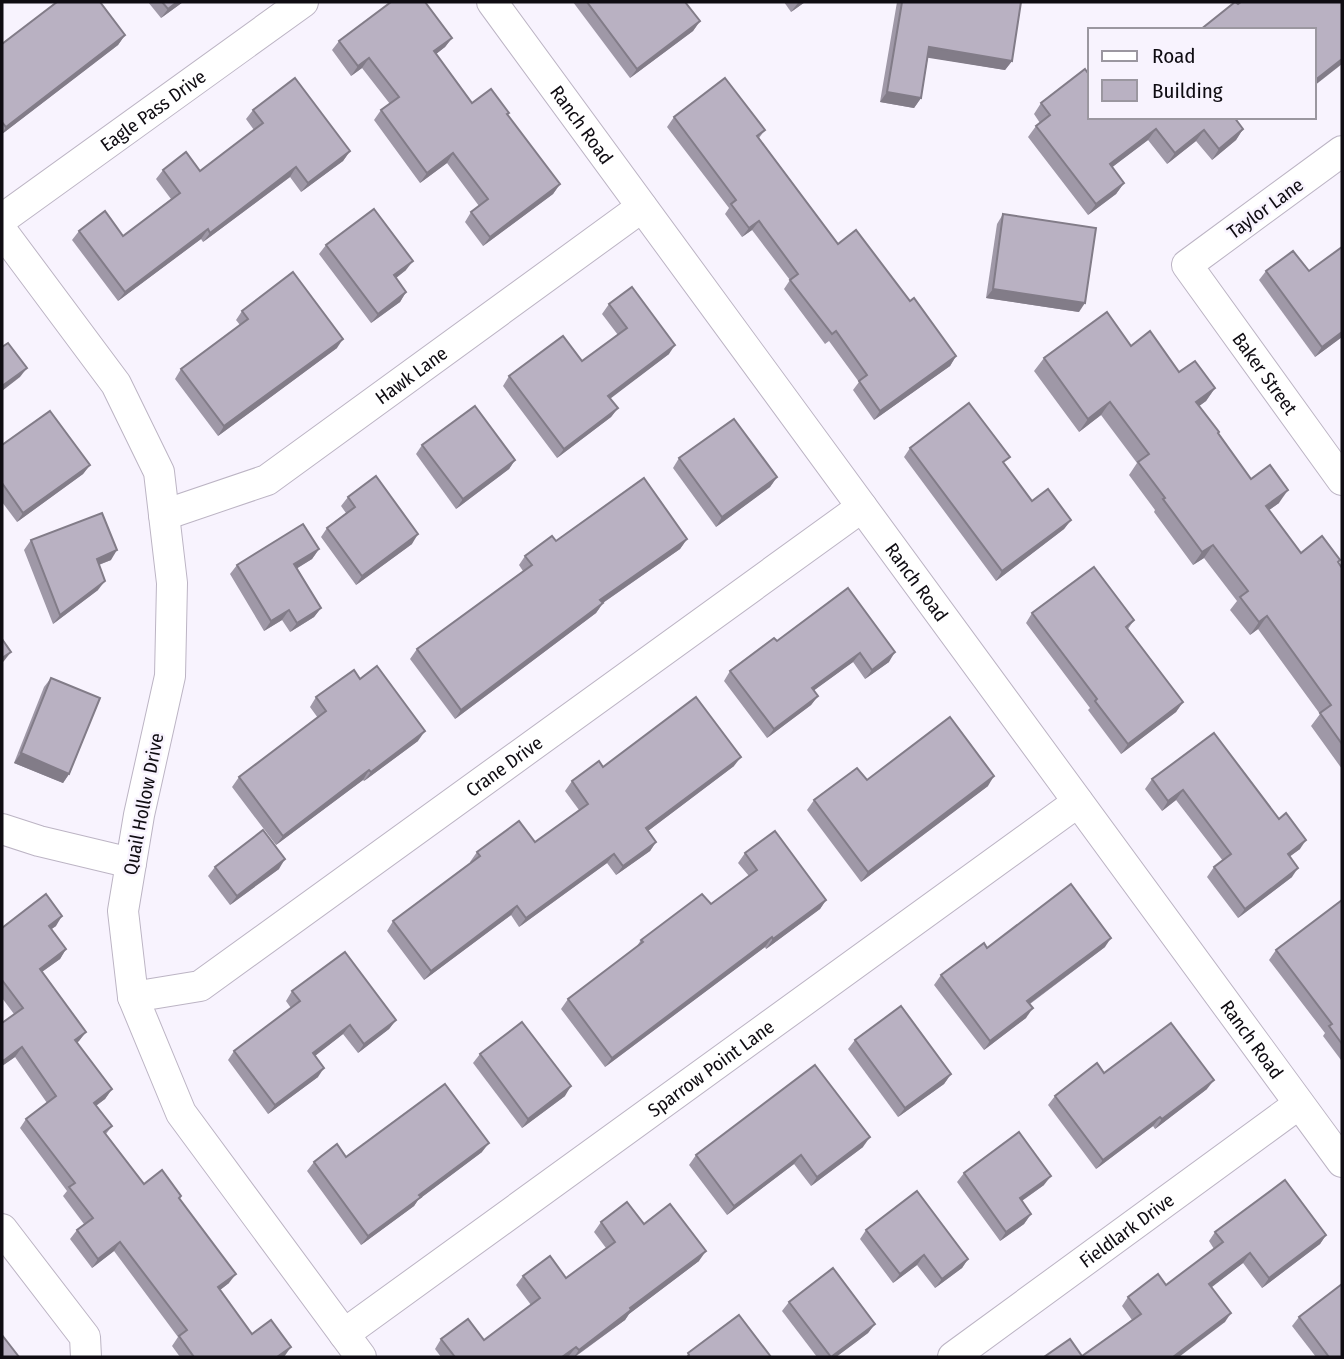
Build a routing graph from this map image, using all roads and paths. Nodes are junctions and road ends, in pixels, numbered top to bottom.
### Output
1 (303, 2) edge
2 (492, 2) edge
3 (1342, 151) edge
4 (642, 208) junction
5 (2, 219) edge
6 (2, 231) edge
7 (1188, 265) joint
8 (1342, 480) edge
9 (862, 508) junction
10 (164, 515) junction
11 (1079, 802) junction
12 (2, 829) edge
13 (131, 863) junction
14 (133, 997) junction
15 (1299, 1104) junction
16 (1342, 1162) edge
17 (2, 1229) edge
18 (353, 1346) edge
19 (86, 1357) edge
20 (953, 1357) edge

1 - 5 street, Eagle Pass Drive
2 - 4 street, Ranch Road
3 - 7 street, Taylor Lane
4 - 9 street, Ranch Road
4 - 10 street, Hawk Lane
6 - 10 street, Quail Hollow Drive
7 - 8 street, Baker Street
9 - 11 street, Ranch Road
9 - 14 street, Crane Drive
10 - 13 street, Quail Hollow Drive
11 - 15 street, Ranch Road
11 - 18 street, Sparrow Point Lane
12 - 13 street
13 - 14 street, Quail Hollow Drive
14 - 18 street, Quail Hollow Drive
15 - 16 street, Ranch Road
15 - 20 street, Fieldlark Drive
17 - 19 street

